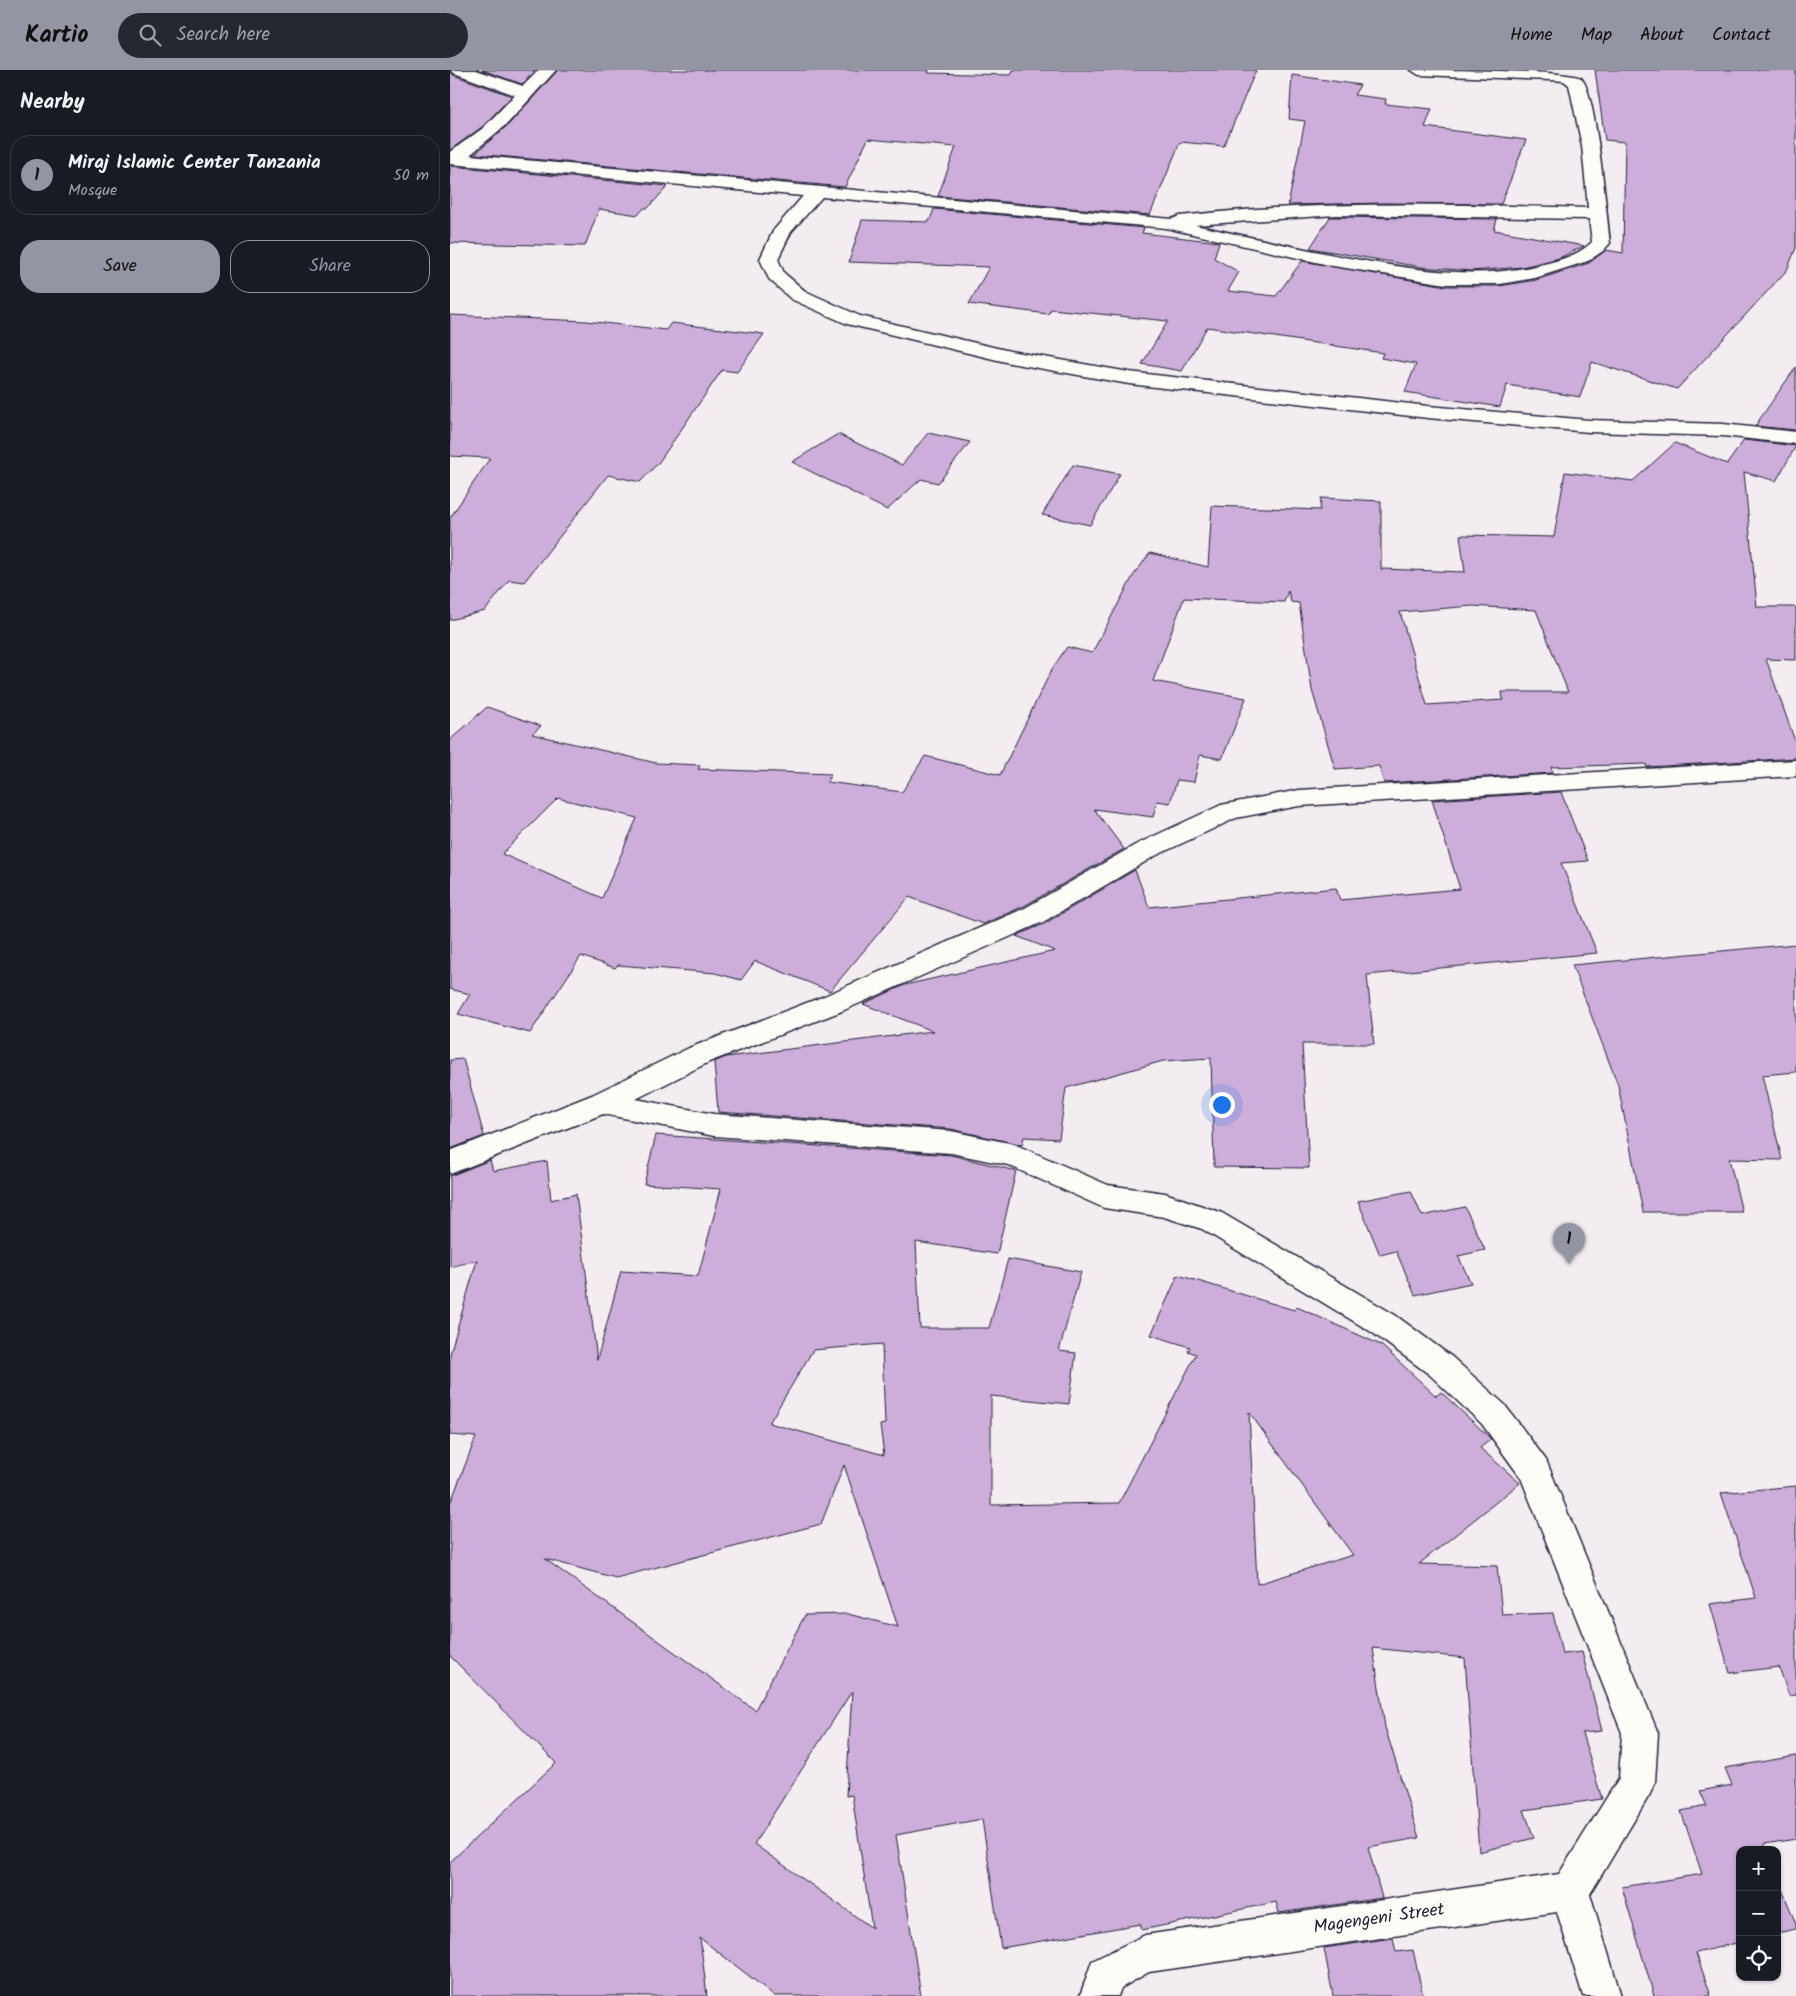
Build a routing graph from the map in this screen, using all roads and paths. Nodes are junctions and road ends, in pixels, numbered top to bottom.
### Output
1 (460, 70) edge
2 (548, 70) edge
3 (1419, 70) edge
4 (526, 93) junction
5 (451, 159) edge
6 (817, 192) junction
7 (1598, 214) junction
8 (1166, 223) junction
9 (1796, 438) edge
10 (1796, 768) edge
11 (602, 1103) junction
12 (450, 1163) edge
13 (1570, 1891) junction
14 (1099, 1996) edge
15 (1602, 1996) edge

1 - 4 street
2 - 4 street
3 - 7 street
4 - 5 street
5 - 6 street
6 - 8 street
6 - 9 street
7 - 8 street
7 - 8 street
10 - 11 street
11 - 12 street
11 - 13 street
13 - 14 street, Magengeni Street
13 - 15 street

